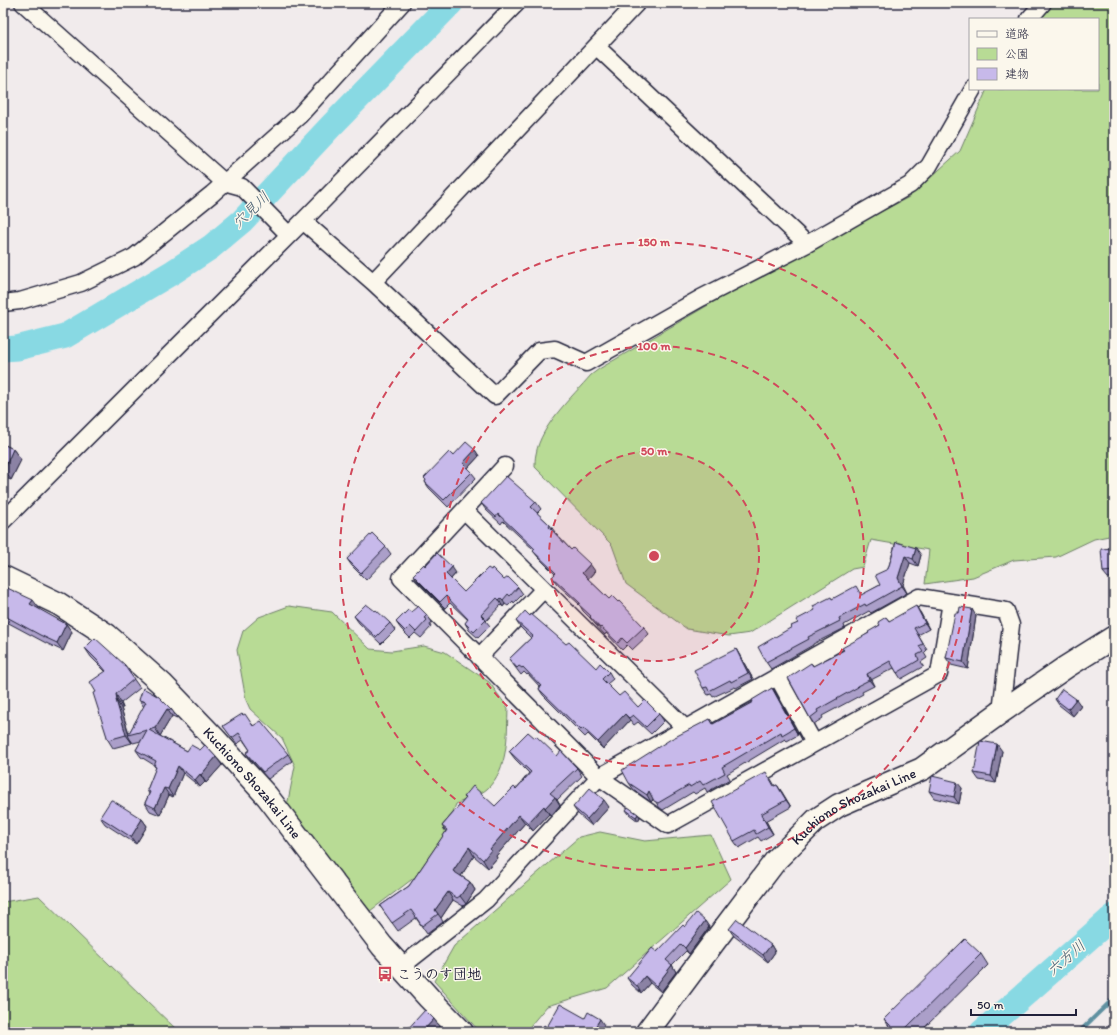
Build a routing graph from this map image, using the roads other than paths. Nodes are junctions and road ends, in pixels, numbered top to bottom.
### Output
1 (23, 3) edge
2 (402, 3) edge
3 (517, 3) edge
4 (637, 3) edge
5 (1043, 3) edge
6 (1030, 18) edge
7 (597, 47) junction
8 (972, 90) edge
9 (224, 182) junction
10 (303, 221) junction
11 (289, 235) junction
12 (808, 244) junction
13 (373, 282) junction
14 (3, 303) edge
15 (505, 466) dead end
16 (464, 510) junction
17 (3, 521) edge
18 (3, 577) edge
19 (544, 589) junction
20 (951, 602) junction
21 (1114, 637) edge
22 (479, 657) junction
23 (777, 676) junction
24 (1001, 712) junction
25 (685, 728) junction
26 (814, 743) junction
27 (599, 777) junction
28 (401, 967) junction
29 (462, 1032) edge
30 (647, 1032) edge

1 - 9 street
2 - 9 street
3 - 10 street
4 - 7 street
5 - 6 street
7 - 12 street
7 - 13 street
8 - 12 street
9 - 11 street
9 - 14 street
10 - 11 street
10 - 13 street
11 - 17 street
12 - 13 street
15 - 16 street
16 - 19 street
16 - 22 street
18 - 28 main road, Kuchiono Shozakai Line
19 - 22 street
19 - 25 street
20 - 23 street
20 - 24 street
20 - 26 street
21 - 24 main road, Kuchiono Shozakai Line
22 - 27 street
23 - 25 street
23 - 26 street
24 - 30 main road, Kuchiono Shozakai Line
25 - 27 street
26 - 27 street
27 - 28 street
28 - 29 main road, Kuchiono Shozakai Line

